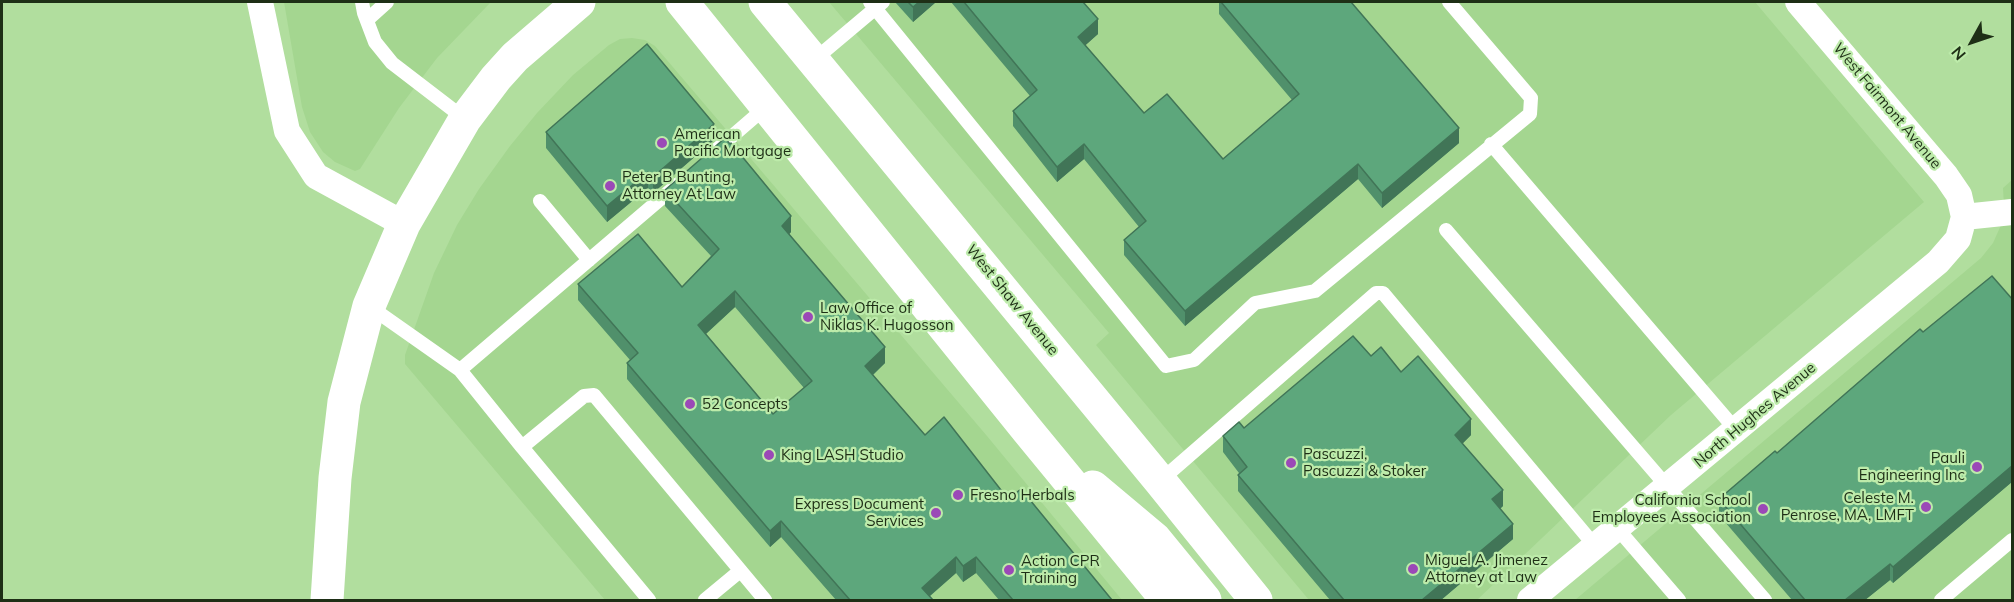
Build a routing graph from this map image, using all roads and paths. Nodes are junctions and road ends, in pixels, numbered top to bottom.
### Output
1 (260, 2) edge
2 (362, 2) edge
3 (387, 2) edge
4 (579, 2) edge
5 (682, 2) edge
6 (765, 2) edge
7 (1449, 2) edge
8 (1798, 2) edge
9 (876, 4) edge
10 (367, 20) junction
11 (814, 60) junction
12 (768, 106) junction
13 (465, 119) junction
14 (1491, 144) junction
15 (705, 160) edge
16 (687, 175) edge
17 (540, 201) dead end
18 (2013, 212) edge
19 (1964, 217) junction
20 (404, 224) junction
21 (1446, 230) dead end
22 (589, 260) junction
23 (369, 306) junction
24 (460, 370) junction
25 (1736, 430) junction
26 (1028, 431) junction
27 (522, 447) junction
28 (1160, 481) junction
29 (1668, 487) junction
30 (1617, 528) junction
31 (2013, 540) edge
32 (1595, 546) junction
33 (740, 570) junction
34 (1545, 596) edge
35 (327, 600) edge
36 (649, 600) edge
37 (705, 600) edge
38 (765, 600) edge
39 (1167, 600) edge
40 (1205, 600) edge
41 (1256, 600) edge
42 (1679, 600) edge
43 (1765, 600) edge
44 (1941, 600) edge

1 - 20 street
2 - 10 lane
3 - 10 lane
4 - 13 main road
5 - 12 main road
6 - 11 main road, West Shaw Avenue
7 - 14 lane
8 - 19 street, West Fairmont Avenue
9 - 11 lane
9 - 14 lane
10 - 13 lane
11 - 28 main road, West Shaw Avenue
12 - 15 lane
12 - 26 main road
13 - 20 main road
14 - 25 lane
16 - 22 lane
17 - 22 lane
18 - 19 street
19 - 25 street, North Hughes Avenue
20 - 23 main road
21 - 29 lane
22 - 24 lane
23 - 24 lane
23 - 35 main road
24 - 27 lane
25 - 29 street, North Hughes Avenue
26 - 39 main road
26 - 40 main road
27 - 33 lane
27 - 36 lane
28 - 32 lane
28 - 41 main road, West Shaw Avenue
29 - 30 street, North Hughes Avenue
29 - 43 lane
30 - 32 street, North Hughes Avenue
30 - 42 lane
31 - 44 lane
32 - 34 street, North Hughes Avenue
33 - 37 lane
33 - 38 lane

